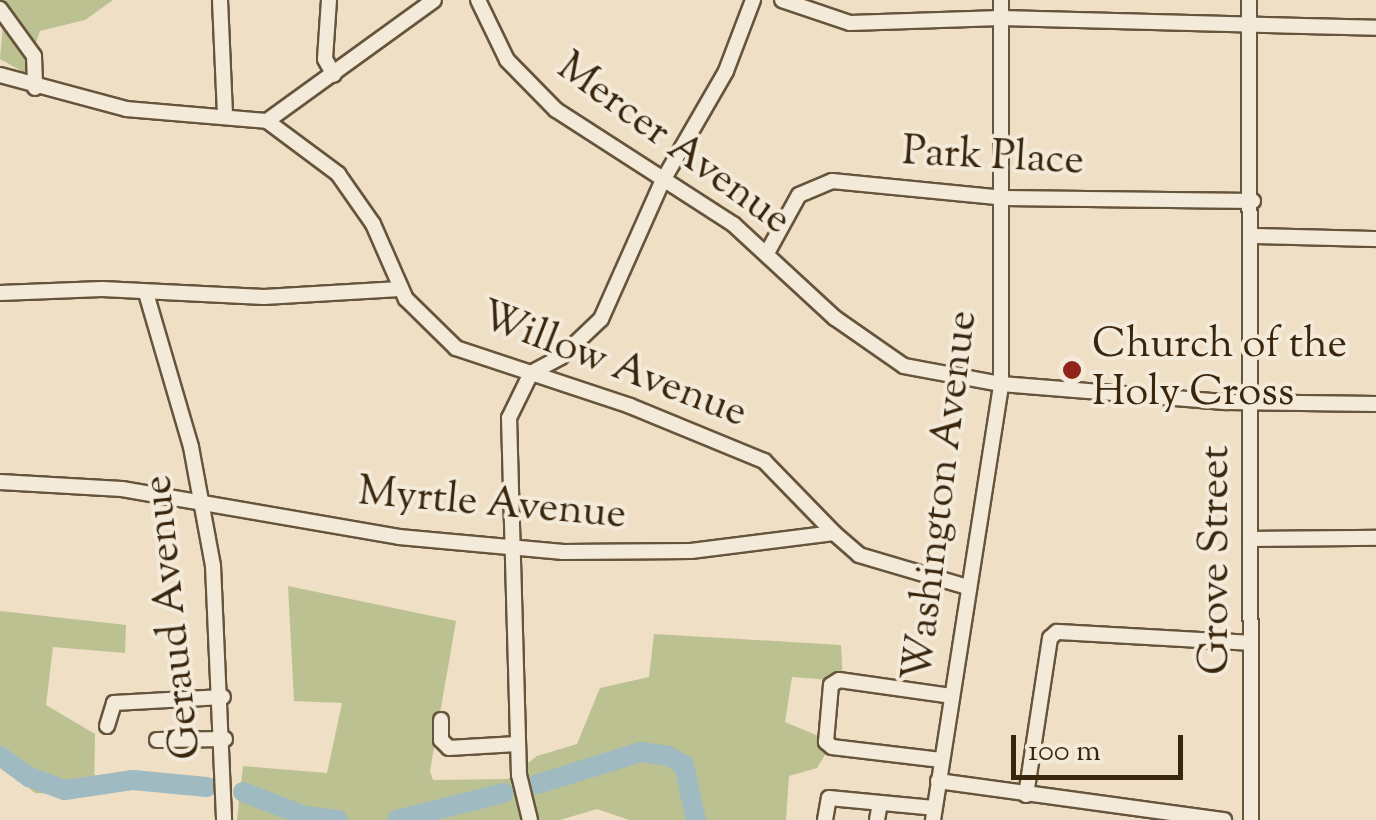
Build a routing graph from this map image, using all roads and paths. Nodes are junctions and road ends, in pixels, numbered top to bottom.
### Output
1 (220, 0) edge
2 (328, 0) edge
3 (434, 0) edge
4 (478, 0) edge
5 (753, 0) edge
6 (782, 0) edge
7 (1001, 0) edge
8 (1249, 0) edge
9 (0, 9) edge
10 (1001, 18) junction
11 (1250, 26) junction
12 (1376, 28) edge
13 (0, 75) edge
14 (334, 76) junction
15 (35, 88) junction
16 (226, 113) junction
17 (267, 122) junction
18 (662, 182) junction
19 (1004, 198) junction
20 (1253, 201) junction
21 (1254, 236) junction
22 (1376, 239) edge
23 (767, 253) junction
24 (400, 289) junction
25 (0, 292) edge
26 (146, 292) junction
27 (531, 373) junction
28 (1001, 384) junction
29 (1252, 402) junction
30 (1376, 404) edge
31 (0, 482) edge
32 (202, 502) junction
33 (834, 533) junction
34 (1376, 538) edge
35 (1252, 539) junction
36 (510, 546) junction
37 (968, 587) junction
38 (1252, 643) junction
39 (951, 696) junction
40 (223, 697) junction
41 (441, 720) dead end
42 (107, 726) dead end
43 (157, 740) dead end
44 (225, 740) junction
45 (518, 744) junction
46 (941, 760) junction
47 (938, 782) junction
48 (1026, 795) junction
49 (880, 803) junction
50 (934, 814) edge
51 (224, 815) edge
52 (1116, 815) edge
53 (530, 820) edge
54 (825, 820) edge
55 (877, 820) edge
56 (1224, 820) edge
57 (1251, 820) edge

1 - 16 street
2 - 14 street
3 - 14 street
4 - 18 street, Mercer Avenue
5 - 18 street
6 - 10 street
7 - 10 street, Washington Avenue
8 - 11 street, Grove Street
9 - 15 street
10 - 11 street
10 - 19 street, Washington Avenue
11 - 12 street
11 - 20 street, Grove Street
13 - 15 street
14 - 17 street
15 - 16 street
16 - 17 street
17 - 24 street, Willow Avenue
18 - 23 street, Mercer Avenue
18 - 27 street
19 - 20 street, Park Place
19 - 23 street, Park Place
19 - 28 street, Washington Avenue
20 - 21 street, Grove Street
21 - 22 street
21 - 29 street, Grove Street
23 - 28 street, Mercer Avenue
24 - 26 street
24 - 27 street, Willow Avenue
25 - 26 street
26 - 32 street, Geraud Avenue
27 - 33 street, Willow Avenue
27 - 36 street
28 - 29 street, Mercer Avenue
28 - 37 street, Washington Avenue
29 - 30 street, Mercer Avenue
29 - 35 street, Grove Street
31 - 32 street, Myrtle Avenue
32 - 36 street, Myrtle Avenue
32 - 40 street, Geraud Avenue
33 - 36 street, Myrtle Avenue
33 - 37 street
34 - 35 street
35 - 38 street, Grove Street
36 - 45 street
37 - 39 street, Washington Avenue
38 - 48 street
38 - 57 street, Grove Street
39 - 46 street, Washington Avenue
39 - 46 street
40 - 42 street
40 - 44 street, Geraud Avenue
41 - 45 street
43 - 44 street
44 - 51 street, Geraud Avenue
45 - 53 street
46 - 47 street, Washington Avenue
47 - 48 street
47 - 50 street, Washington Avenue
48 - 52 street
49 - 50 street
49 - 54 street
49 - 55 street
52 - 56 street

